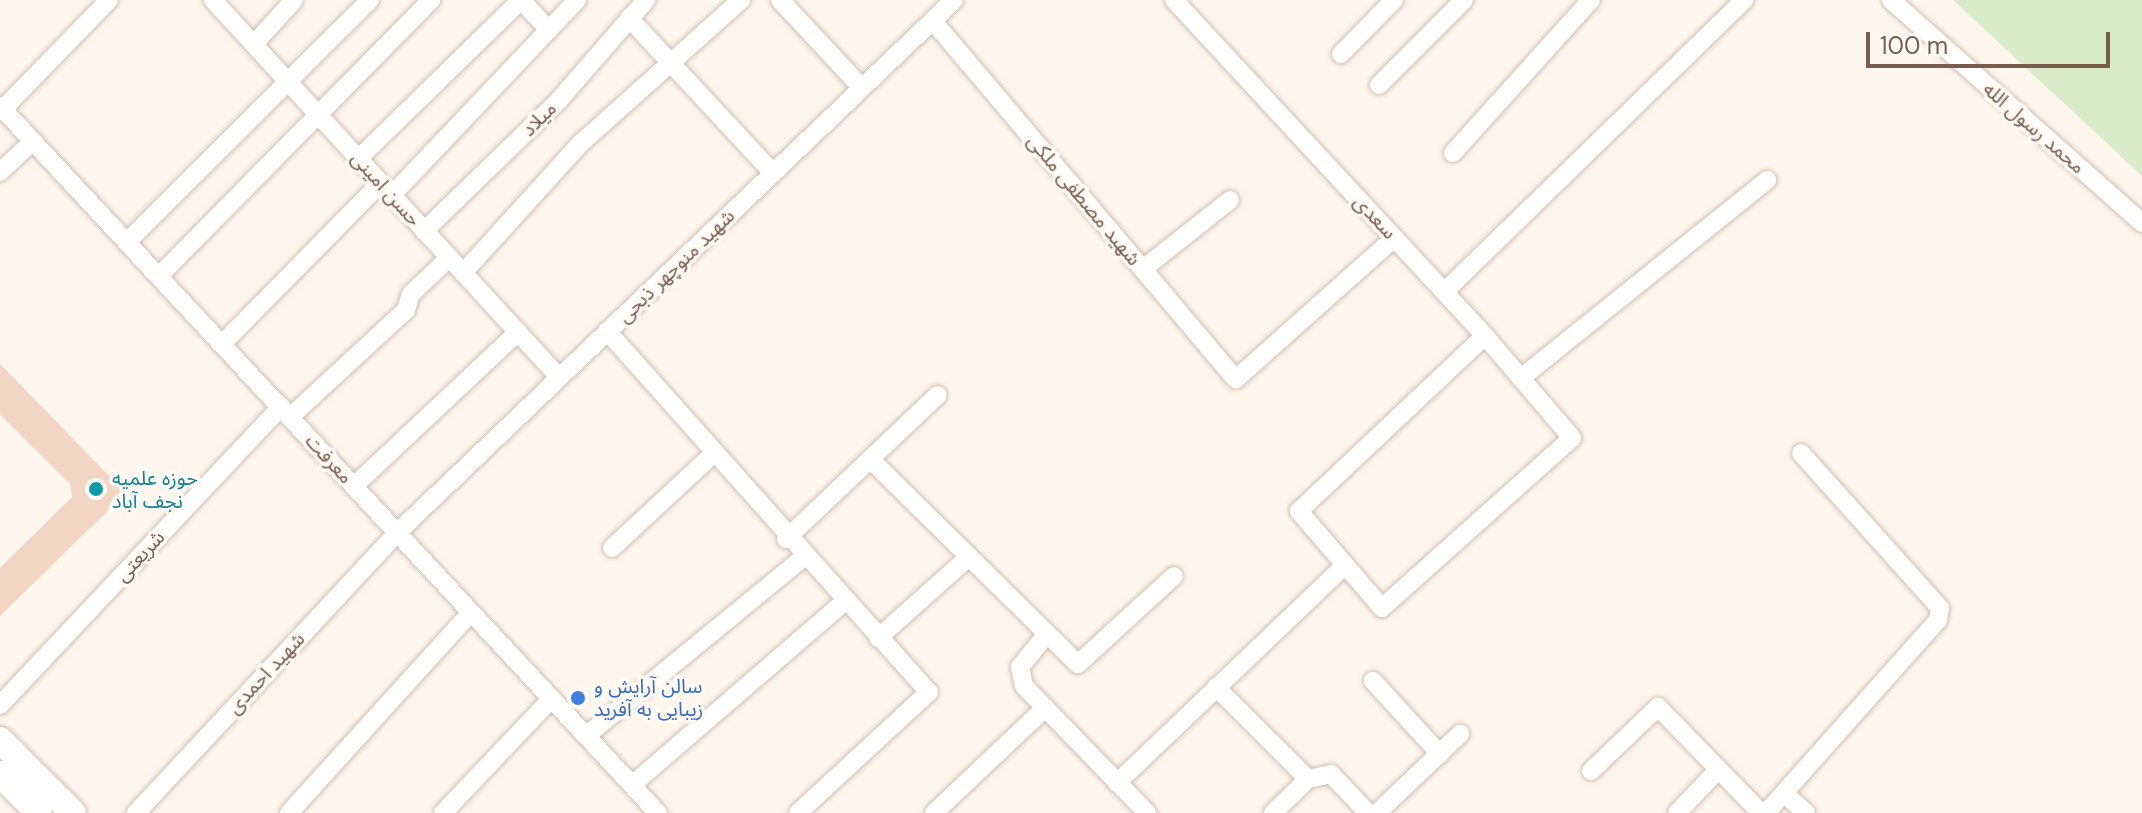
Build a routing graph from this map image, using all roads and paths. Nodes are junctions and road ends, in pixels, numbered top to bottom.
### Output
1 (109, 0) edge
2 (213, 0) edge
3 (294, 0) edge
4 (370, 0) edge
5 (431, 0) edge
6 (521, 0) edge
7 (577, 0) edge
8 (646, 0) edge
9 (741, 0) edge
10 (780, 0) edge
11 (954, 0) edge
12 (1174, 0) edge
13 (1394, 0) edge
14 (1464, 0) edge
15 (1591, 0) edge
16 (1744, 0) edge
17 (1891, 0) edge
18 (629, 18) junction
19 (933, 21) junction
20 (549, 30) junction
21 (254, 44) junction
22 (1341, 54) dead end
23 (672, 62) junction
24 (287, 81) junction
25 (1379, 85) dead end
26 (862, 88) junction
27 (2, 108) edge
28 (319, 116) junction
29 (33, 141) junction
30 (1453, 153) dead end
31 (358, 159) junction
32 (0, 172) edge
33 (773, 173) junction
34 (1767, 180) dead end
35 (386, 189) junction
36 (1230, 200) dead end
37 (2142, 223) edge
38 (424, 231) junction
39 (1394, 238) junction
40 (127, 242) junction
41 (449, 258) junction
42 (1143, 269) junction
43 (463, 273) junction
44 (159, 276) junction
45 (1444, 292) junction
46 (607, 331) junction
47 (518, 332) junction
48 (1485, 336) junction
49 (222, 344) junction
50 (559, 377) junction
51 (1521, 378) junction
52 (938, 395) dead end
53 (285, 412) junction
54 (1801, 453) dead end
55 (713, 454) junction
56 (870, 459) junction
57 (354, 486) junction
58 (397, 533) junction
59 (786, 539) junction
60 (612, 548) dead end
61 (804, 557) junction
62 (969, 557) junction
63 (1342, 568) junction
64 (1174, 576) dead end
65 (845, 601) junction
66 (471, 612) junction
67 (1047, 634) junction
68 (878, 638) junction
69 (1373, 681) dead end
70 (1216, 687) junction
71 (552, 698) junction
72 (0, 705) edge
73 (1045, 708) junction
74 (1460, 734) dead end
75 (586, 736) junction
76 (0, 740) edge
77 (1440, 754) junction
78 (1718, 770) junction
79 (1591, 771) dead end
80 (0, 774) edge
81 (1308, 779) junction
82 (1117, 783) junction
83 (632, 785) junction
84 (1785, 794) junction
85 (39, 813) edge
86 (73, 813) edge
87 (136, 813) edge
88 (289, 813) edge
89 (443, 813) edge
90 (658, 813) edge
91 (798, 813) edge
92 (934, 813) edge
93 (1147, 813) edge
94 (1273, 813) edge
95 (1368, 813) edge
96 (1377, 813) edge
97 (1677, 813) edge
98 (1764, 813) edge
99 (1806, 813) edge

1 - 27 street
2 - 21 street, حسن امینی
3 - 21 street
4 - 24 street
5 - 28 street
6 - 20 street
6 - 31 street
7 - 20 street
8 - 18 street, میلاد
9 - 23 street
10 - 26 street
11 - 19 street, شهید منوچهر ذبحی
12 - 39 street, سعدی
13 - 22 street
14 - 25 street
15 - 30 street
16 - 45 street
17 - 37 street, محمد رسول الله
18 - 23 street
18 - 38 street, میلاد
19 - 26 street, شهید منوچهر ذبحی
19 - 42 street, شهید مصطفی ملکی
20 - 35 street
21 - 24 street, حسن امینی
23 - 33 street
23 - 43 street
24 - 28 street, حسن امینی
24 - 40 street
26 - 33 street, شهید منوچهر ذبحی
27 - 29 street, معرفت
28 - 31 street, حسن امینی
28 - 44 street
29 - 32 street
29 - 40 street, معرفت
31 - 35 street, حسن امینی
33 - 46 street, شهید منوچهر ذبحی
34 - 51 street
35 - 38 street, حسن امینی
35 - 49 street
36 - 42 street
38 - 41 street, حسن امینی
39 - 42 street, شهید مصطفی ملکی
39 - 45 street, سعدی
40 - 44 street, معرفت
41 - 43 street, حسن امینی
41 - 53 street, شریعتی
43 - 47 street, حسن امینی
44 - 49 street, معرفت
45 - 48 street, سعدی
46 - 50 street, شهید منوچهر ذبحی
46 - 55 street
47 - 50 street, حسن امینی
47 - 57 street
48 - 51 street, سعدی
48 - 63 street
49 - 53 street, معرفت
50 - 58 street, شهید منوچهر ذبحی
51 - 63 street, سعدی
52 - 56 street
53 - 57 street, معرفت
53 - 72 street, شریعتی
54 - 84 street
55 - 59 street
55 - 60 street
56 - 59 street
56 - 62 street
57 - 58 street, معرفت
58 - 66 street, معرفت
58 - 87 street, شهید احمدی
59 - 61 street
61 - 65 street
61 - 75 street
62 - 67 street
62 - 68 street
63 - 70 street
64 - 67 street
65 - 68 street
65 - 83 street
66 - 71 street, معرفت
66 - 88 street
67 - 73 street
68 - 91 street
69 - 77 street
70 - 81 street
70 - 82 street
71 - 75 street, معرفت
71 - 89 street
73 - 82 street
73 - 92 street
74 - 77 street
75 - 83 street, معرفت
76 - 86 main road
77 - 96 street
78 - 79 street
78 - 97 street
78 - 98 street
80 - 85 main road
81 - 94 street
81 - 95 street
82 - 93 street
83 - 90 street, معرفت
84 - 98 street
84 - 99 street

